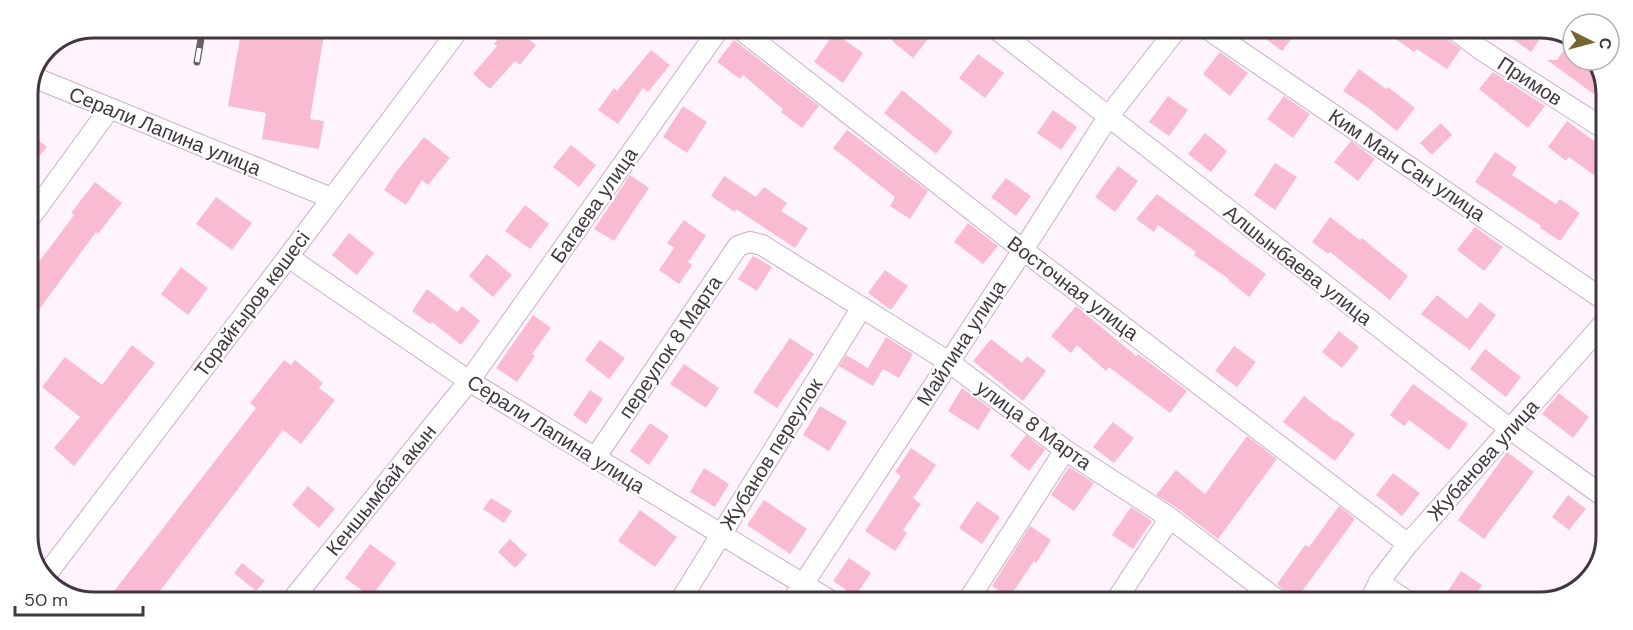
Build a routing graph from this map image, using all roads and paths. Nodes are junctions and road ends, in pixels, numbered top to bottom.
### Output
1 (452, 38) edge
2 (712, 38) edge
3 (752, 38) edge
4 (1007, 38) edge
5 (1170, 38) edge
6 (1221, 38) edge
7 (1466, 38) edge
8 (40, 80) edge
9 (110, 108) junction
10 (1107, 117) junction
11 (1595, 124) edge
12 (331, 198) junction
13 (38, 207) edge
14 (750, 242) joint
15 (1023, 250) junction
16 (288, 257) junction
17 (1595, 294) edge
18 (862, 307) junction
19 (1596, 333) edge
20 (949, 362) junction
21 (469, 381) junction
22 (1510, 429) junction
23 (1065, 450) junction
24 (595, 458) junction
25 (1596, 491) edge
26 (1170, 518) junction
27 (721, 534) junction
28 (1408, 544) junction
29 (49, 571) edge
30 (1379, 582) junction
31 (298, 592) edge
32 (686, 592) edge
33 (796, 592) edge
34 (798, 592) edge
35 (973, 592) edge
36 (1122, 592) edge
37 (1267, 592) edge
38 (1374, 592) edge
39 (1394, 592) edge

1 - 12 street, Торайғыров көшесі
2 - 21 street, Багаева улица
3 - 15 street, Восточная улица
4 - 10 street, Алшынбаева улица
5 - 10 street, Майлина улица
6 - 17 street, Ким Ман Сан улица
7 - 11 street, Примов
8 - 9 street, Серали Лапина улица
9 - 12 street, Серали Лапина улица
9 - 13 street
10 - 15 street, Майлина улица
10 - 22 street, Алшынбаева улица
12 - 16 street, Торайғыров көшесі
14 - 18 street, улица 8 Марта
14 - 24 street, переулок 8 Марта
15 - 20 street, Майлина улица
15 - 28 street, Восточная улица
16 - 21 street, Серали Лапина улица
16 - 29 street, Торайғыров көшесі
18 - 20 street, улица 8 Марта
18 - 27 street, Жубанов переулок
19 - 22 street, Жубанова улица
20 - 23 street, улица 8 Марта
20 - 34 street, Майлина улица
21 - 24 street, Серали Лапина улица
21 - 31 street, Кеншымбай акын
22 - 25 street, Алшынбаева улица
22 - 28 street, Жубанова улица
23 - 26 street, улица 8 Марта
23 - 35 street
24 - 27 street, Серали Лапина улица
26 - 36 street
26 - 37 street, улица 8 Марта
27 - 32 street, Жубанов переулок
27 - 33 street, Серали Лапина улица
28 - 30 street, Жубанова улица
30 - 38 street, Жубанова улица
30 - 39 street

